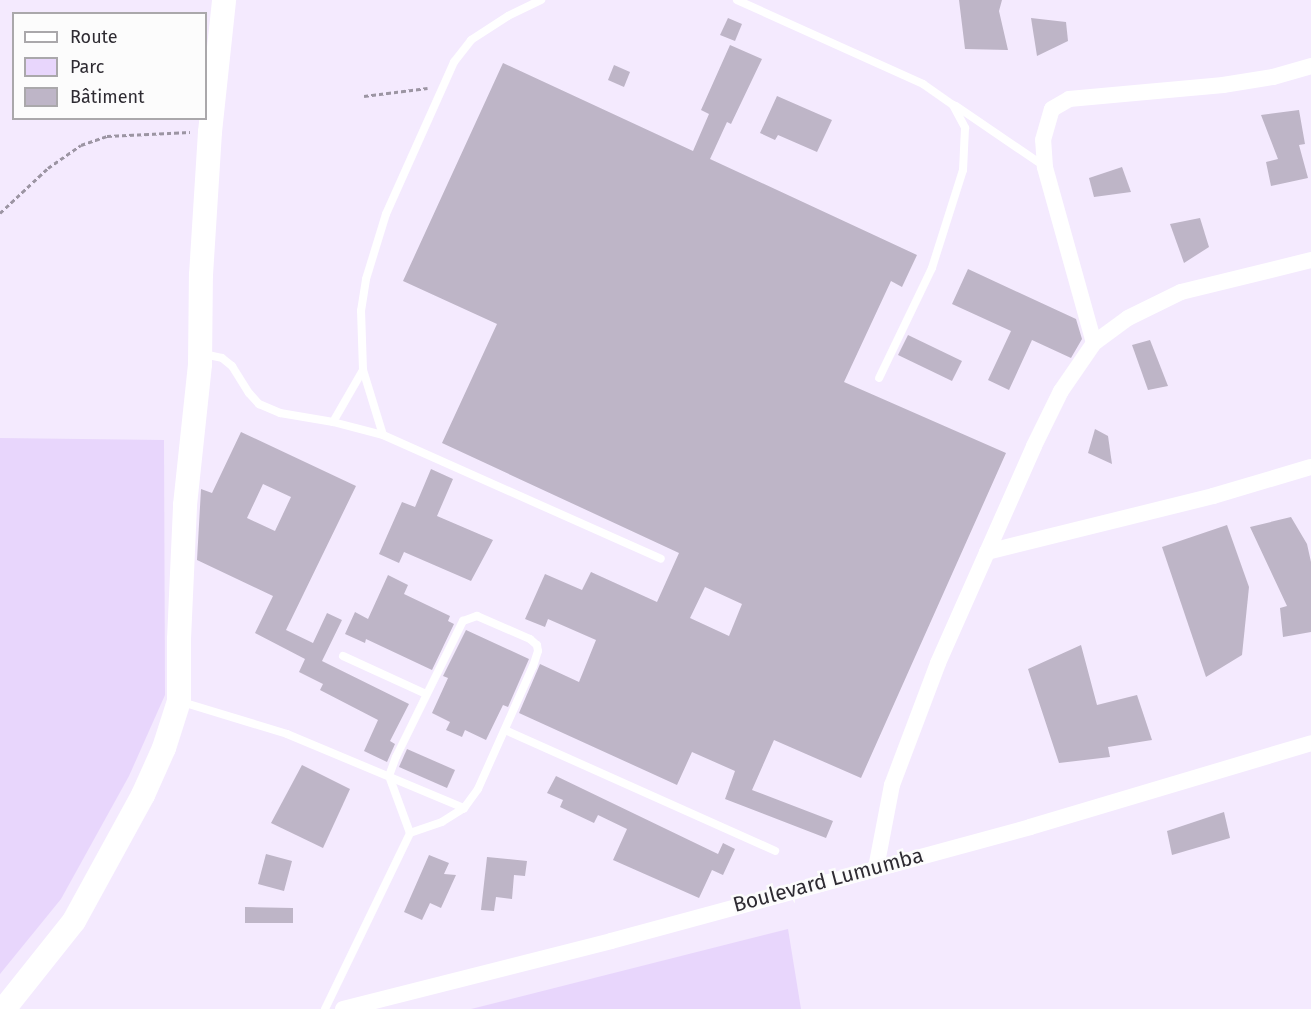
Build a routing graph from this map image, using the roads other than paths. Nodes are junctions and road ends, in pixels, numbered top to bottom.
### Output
1 (224, 0) edge
2 (540, 0) edge
3 (738, 0) edge
4 (751, 2) edge
5 (1311, 66) edge
6 (953, 105) junction
7 (1045, 167) junction
8 (1311, 260) edge
9 (1094, 343) junction
10 (200, 364) junction
11 (363, 370) junction
12 (879, 378) dead end
13 (333, 422) junction
14 (383, 435) junction
15 (1311, 467) edge
16 (987, 552) junction
17 (661, 559) dead end
18 (343, 656) dead end
19 (426, 694) junction
20 (179, 701) junction
21 (505, 730) junction
22 (1311, 743) edge
23 (389, 776) junction
24 (464, 808) junction
25 (410, 833) junction
26 (775, 851) dead end
27 (876, 868) junction
28 (4, 1009) edge
29 (325, 1009) edge
30 (343, 1009) edge

1 - 10 street
2 - 11 lane
3 - 4 lane
4 - 6 lane
5 - 7 street
6 - 7 lane
6 - 12 lane
7 - 9 street
8 - 9 street
9 - 16 street
10 - 13 lane
10 - 20 street
11 - 13 lane
11 - 14 lane
13 - 14 lane
14 - 17 lane
15 - 16 street
16 - 27 street
18 - 19 lane
19 - 21 lane
19 - 23 lane
20 - 23 lane
20 - 28 street
21 - 24 lane
21 - 26 lane
22 - 27 street, Boulevard Lumumba
23 - 24 lane
23 - 25 lane
24 - 25 lane
25 - 29 lane
27 - 30 street, Boulevard Lumumba

